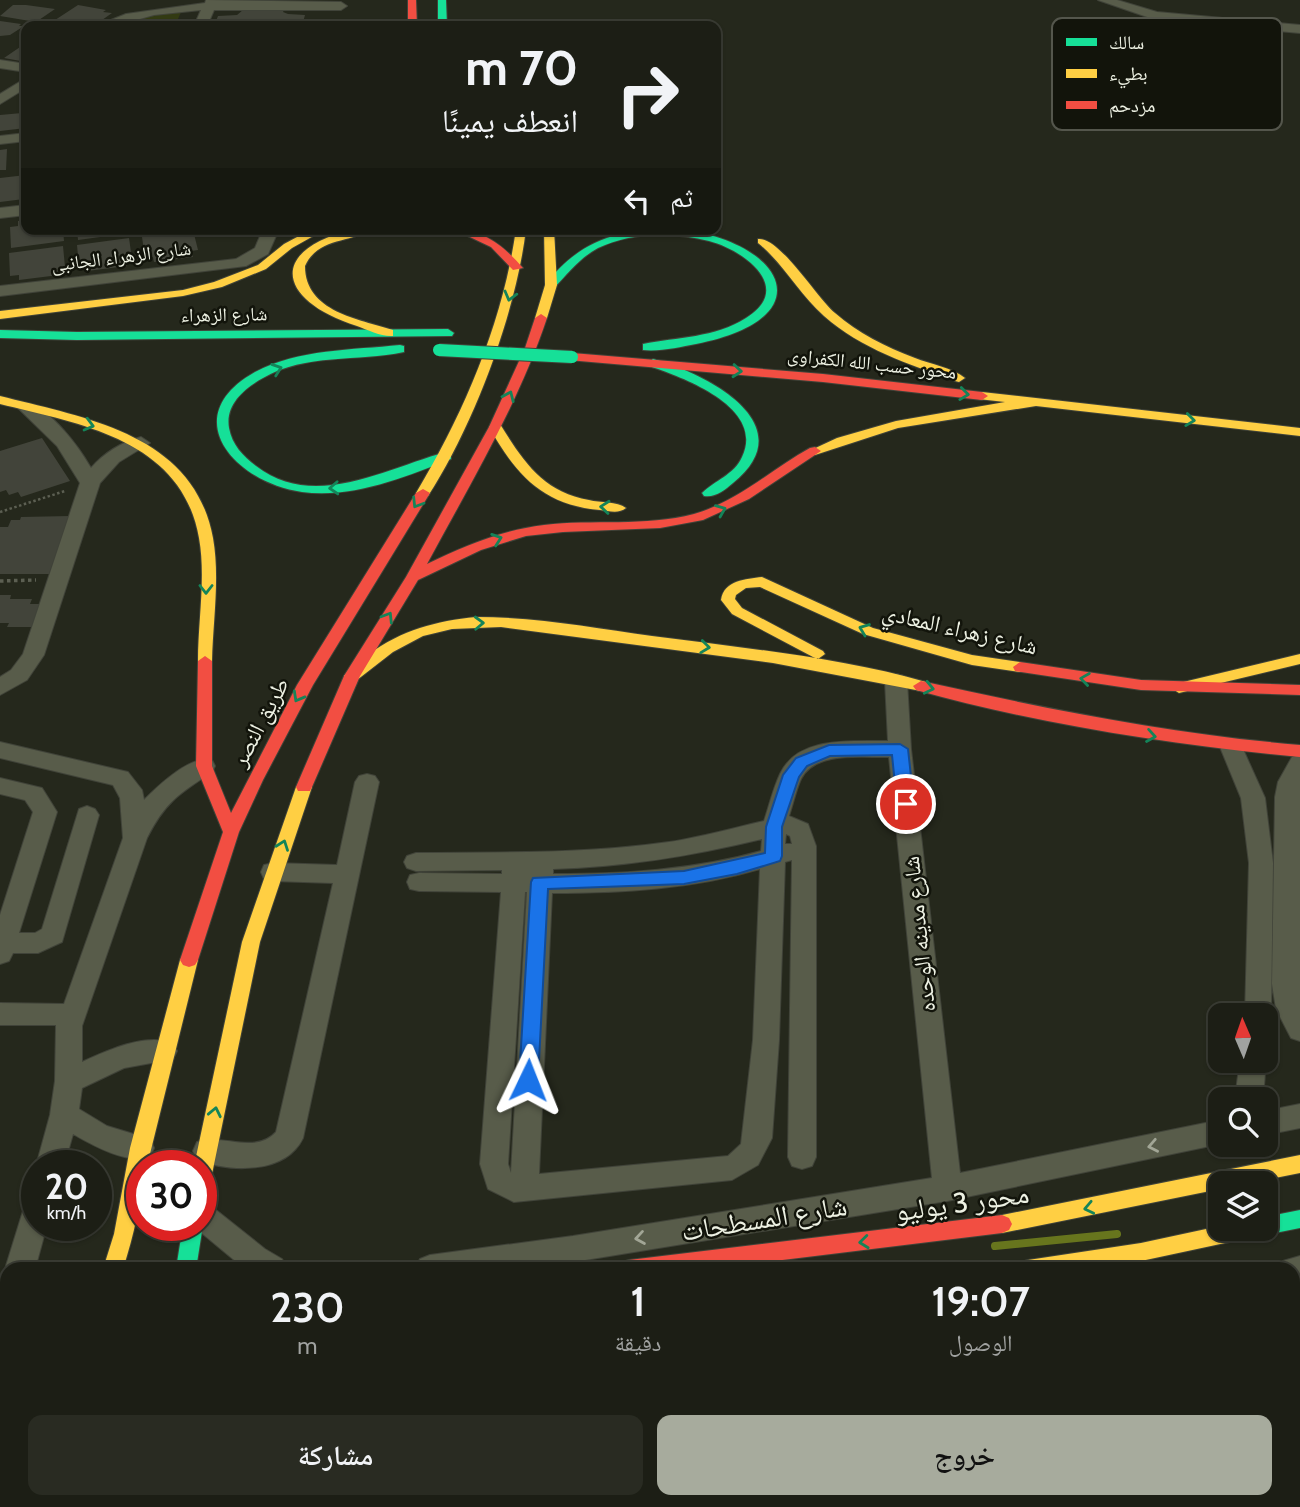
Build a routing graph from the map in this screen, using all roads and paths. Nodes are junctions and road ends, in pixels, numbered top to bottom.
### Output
1 (412, 0) edge
2 (442, 0) edge
3 (1104, 0) edge
4 (211, 1) edge
5 (341, 7) edge
6 (1178, 18) edge
7 (112, 21) edge
8 (203, 21) edge
9 (413, 21) edge
10 (443, 21) edge
11 (1282, 27) edge
12 (1300, 29) edge
13 (0, 64) edge
14 (21, 67) edge
15 (21, 85) edge
16 (0, 100) edge
17 (21, 138) edge
18 (0, 140) edge
19 (21, 211) edge
20 (0, 213) edge
21 (721, 228) edge
22 (269, 235) edge
23 (309, 235) edge
24 (347, 235) edge
25 (472, 235) edge
26 (520, 235) edge
27 (549, 235) edge
28 (644, 235) edge
29 (691, 235) edge
30 (517, 268) junction
31 (551, 285) junction
32 (0, 292) edge
33 (0, 315) edge
34 (389, 332) junction
35 (0, 334) edge
36 (550, 338) dead end
37 (622, 345) dead end
38 (647, 347) junction
39 (0, 348) edge
40 (400, 349) junction
41 (439, 350) joint
42 (653, 363) junction
43 (959, 378) junction
44 (1093, 392) dead end
45 (0, 400) edge
46 (1037, 402) junction
47 (27, 408) junction
48 (495, 427) junction
49 (1255, 428) junction
50 (1300, 432) edge
51 (1300, 438) edge
52 (141, 443) junction
53 (446, 456) junction
54 (90, 483) junction
55 (698, 497) dead end
56 (635, 508) dead end
57 (0, 512) edge
58 (413, 577) junction
59 (60, 579) junction
60 (0, 581) edge
61 (1300, 659) edge
62 (849, 669) junction
63 (352, 676) junction
64 (896, 681) junction
65 (0, 688) edge
66 (1179, 688) junction
67 (1300, 690) edge
68 (1231, 747) junction
69 (900, 749) junction
70 (0, 750) edge
71 (1300, 751) edge
72 (1300, 763) edge
73 (204, 766) junction
74 (368, 782) dead end
75 (0, 786) edge
76 (87, 815) dead end
77 (774, 827) junction
78 (232, 832) junction
79 (135, 838) junction
80 (804, 846) junction
81 (774, 856) junction
82 (273, 872) junction
83 (418, 872) dead end
84 (527, 872) junction
85 (347, 874) junction
86 (1294, 922) edge
87 (2, 949) edge
88 (1258, 1003) edge
89 (0, 1014) edge
90 (72, 1015) junction
91 (1300, 1030) edge
92 (766, 1040) junction
93 (803, 1043) junction
94 (164, 1051) junction
95 (529, 1053) junction
96 (501, 1055) junction
97 (69, 1081) junction
98 (64, 1115) junction
99 (1300, 1115) edge
100 (1278, 1120) edge
101 (1208, 1134) edge
102 (140, 1147) junction
103 (54, 1150) edge
104 (206, 1150) edge
105 (217, 1152) edge
106 (802, 1157) dead end
107 (1300, 1164) edge
108 (524, 1188) junction
109 (947, 1188) junction
110 (1300, 1219) edge
111 (1278, 1223) edge
112 (217, 1228) edge
113 (124, 1234) junction
114 (1208, 1238) edge
115 (28, 1241) edge
116 (190, 1241) edge
117 (98, 1260) dead end
118 (22, 1262) edge
119 (115, 1262) edge
120 (187, 1262) edge
121 (260, 1262) edge
122 (480, 1262) edge
123 (687, 1262) edge
124 (1075, 1262) edge

1 - 9 main road
2 - 10 main road
3 - 6 street
4 - 5 street
4 - 7 street
4 - 8 street
11 - 12 street
13 - 14 street
15 - 16 street
17 - 18 street
19 - 20 street
21 - 43 main road
22 - 32 street, شارع الزهراء الجانبى
23 - 33 main road
24 - 34 main road
25 - 30 main road
26 - 30 main road, طريق النصر
27 - 31 main road
28 - 31 main road
29 - 38 main road
30 -> 53 main road, طريق النصر
48 -> 31 main road
34 - 35 main road, شارع الزهراء
34 - 36 main road, شارع الزهراء
37 - 38 main road, محور حسب الله الكفراوى
38 - 43 main road, محور حسب الله الكفراوى
39 - 40 main road, شارع الزهراء
40 - 41 main road, شارع الزهراء
53 -> 40 main road
41 - 42 main road, محور حسب الله الكفراوى, bridge
42 -> 46 main road, محور حسب الله الكفراوى
42 - 55 main road
43 - 44 main road, محور حسب الله الكفراوى
45 - 47 main road
46 -> 49 main road, محور حسب الله الكفراوى
58 -> 46 main road
47 -> 52 main road
47 - 54 street
56 -> 48 main road
48 - 58 main road
49 - 50 main road, محور حسب الله الكفراوى
49 - 51 main road
52 - 54 street
52 -> 73 main road
53 -> 78 main road, طريق النصر
54 - 57 path
54 - 59 street
63 -> 58 main road
59 - 60 path
59 - 65 street
61 - 66 main road
63 -> 62 main road, شارع زهراء المعادي
62 - 64 main road, شارع زهراء المعادي
66 -> 62 main road, شارع زهراء المعادي
82 -> 63 main road
64 -> 68 main road, شارع زهراء المعادي
64 - 69 street, شارع مدينه الوحده
66 - 67 main road, شارع زهراء المعادي
68 - 71 main road, شارع زهراء المعادي
68 - 88 street
69 - 77 street
69 - 109 street, شارع مدينه الوحده
70 - 79 street
72 - 86 street
73 - 78 main road
73 - 79 street
74 - 85 street
75 - 87 street
76 - 87 street
77 - 80 street
77 - 81 street
77 - 84 street
78 - 94 main road, طريق النصر
79 - 90 street
80 - 81 street
80 - 93 street
81 - 84 street
81 - 92 street
82 - 85 street
104 -> 82 main road
83 - 84 street
84 - 95 street
84 - 96 street
85 - 105 street
86 - 91 street
89 - 90 street
90 - 97 street
92 - 93 street
92 - 108 street
93 - 106 street
94 - 97 street
94 - 102 main road, طريق النصر
95 - 96 street
95 - 108 street
96 - 108 street
97 - 98 street
98 - 102 street
98 - 103 street
99 - 100 street
101 -> 109 street, شارع المسطحات
102 - 113 main road, طريق النصر
107 -> 123 main road, محور 3 يوليو
109 -> 122 street, شارع المسطحات
110 - 111 main road
112 - 121 street
113 - 117 main road
113 - 119 main road, طريق النصر
114 - 124 main road
115 - 118 street
116 - 120 main road

